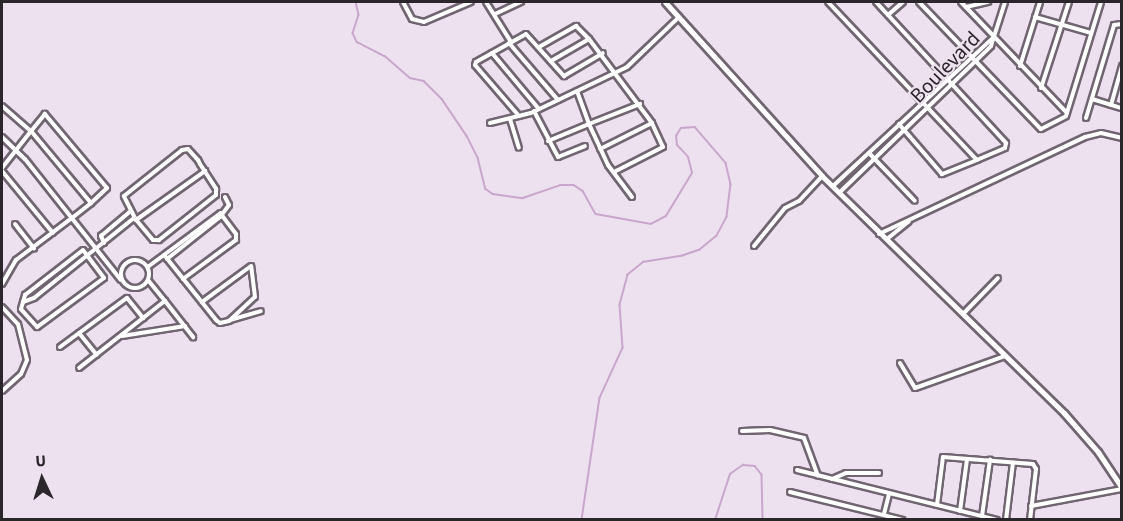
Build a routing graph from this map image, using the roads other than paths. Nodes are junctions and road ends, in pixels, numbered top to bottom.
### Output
1 (403, 2) edge
2 (471, 2) edge
3 (486, 2) edge
4 (521, 2) edge
5 (665, 2) edge
6 (828, 2) edge
7 (876, 2) edge
8 (903, 2) edge
9 (919, 2) edge
10 (960, 2) edge
11 (988, 2) edge
12 (1005, 2) edge
13 (1041, 2) edge
14 (1069, 2) edge
15 (1101, 2) edge
16 (966, 7) junction
17 (495, 14) junction
18 (888, 15) junction
19 (679, 17) junction
20 (1035, 17) junction
21 (1122, 24) edge
22 (1061, 25) junction
23 (1091, 33) junction
24 (994, 38) junction
25 (589, 39) junction
26 (510, 42) junction
27 (539, 47) junction
28 (492, 53) junction
29 (603, 53) junction
30 (970, 57) junction
31 (551, 61) junction
32 (974, 62) junction
33 (1020, 66) junction
34 (1122, 66) edge
35 (617, 72) junction
36 (948, 79) junction
37 (952, 83) junction
38 (1041, 89) junction
39 (578, 91) junction
40 (1092, 99) junction
41 (558, 100) junction
42 (922, 102) junction
43 (640, 104) junction
44 (1111, 105) junction
45 (2, 106) edge
46 (927, 107) junction
47 (1122, 108) edge
48 (537, 110) junction
49 (1067, 113) junction
50 (519, 116) junction
51 (510, 118) junction
52 (1086, 118) dead end
53 (490, 123) dead end
54 (652, 123) junction
55 (590, 124) junction
56 (899, 124) junction
57 (904, 130) junction
58 (31, 131) junction
59 (2, 137) edge
60 (1122, 138) edge
61 (548, 141) junction
62 (585, 146) dead end
63 (519, 148) dead end
64 (600, 149) junction
65 (16, 150) junction
66 (869, 153) junction
67 (875, 158) junction
68 (976, 160) junction
69 (2, 170) edge
70 (205, 171) junction
71 (614, 172) junction
72 (822, 176) junction
73 (833, 186) junction
74 (840, 192) junction
75 (225, 197) dead end
76 (632, 198) dead end
77 (915, 201) dead end
78 (91, 203) junction
79 (130, 212) junction
80 (221, 214) junction
81 (914, 217) junction
82 (72, 218) junction
83 (135, 219) junction
84 (15, 224) dead end
85 (53, 233) junction
86 (879, 234) junction
87 (886, 240) junction
88 (104, 243) junction
89 (754, 246) dead end
90 (34, 248) junction
91 (96, 249) junction
92 (88, 255) junction
93 (166, 257) junction
94 (149, 266) junction
95 (998, 278) dead end
96 (183, 279) junction
97 (121, 280) junction
98 (148, 280) junction
99 (2, 284) edge
100 (165, 301) junction
101 (23, 302) junction
102 (202, 302) junction
103 (2, 307) edge
104 (261, 311) dead end
105 (963, 314) junction
106 (144, 318) junction
107 (229, 321) junction
108 (184, 326) junction
109 (79, 333) junction
110 (121, 336) junction
111 (193, 337) dead end
112 (60, 347) dead end
113 (97, 355) junction
114 (1005, 356) junction
115 (900, 363) dead end
116 (79, 368) dead end
117 (2, 391) edge
118 (742, 431) dead end
119 (967, 459) junction
120 (990, 460) junction
121 (1013, 462) junction
122 (797, 470) dead end
123 (879, 472) dead end
124 (818, 476) junction
125 (832, 480) junction
126 (1122, 488) edge
127 (790, 492) dead end
128 (889, 494) junction
129 (937, 505) junction
130 (1031, 506) junction
131 (960, 511) junction
132 (884, 514) junction
133 (982, 516) junction
134 (903, 519) edge
135 (997, 519) edge
136 (1006, 519) edge
137 (1030, 519) edge

1 - 2 street
3 - 17 street
4 - 17 street
5 - 19 street
6 - 42 street
7 - 18 street
8 - 18 street
9 - 30 street
10 - 16 street
11 - 16 street
12 - 24 street
13 - 20 street
14 - 22 street
15 - 23 street
16 - 24 street
17 - 26 street
18 - 36 street
19 - 35 street
19 - 72 street
20 - 22 street
20 - 33 street
21 - 40 street
22 - 23 street
22 - 38 street
23 - 49 street
24 - 30 street, Boulevard
24 - 32 street, Boulevard
24 - 33 street
25 - 27 street
25 - 29 street
25 - 31 street
26 - 27 street
26 - 28 street
26 - 41 street
27 - 31 street
28 - 48 street
28 - 50 street
29 - 31 street
29 - 35 street
30 - 32 street
30 - 36 street, Boulevard
32 - 37 street, Boulevard
32 - 49 street
33 - 38 street
34 - 44 street
35 - 39 street
35 - 43 street
36 - 37 street
36 - 42 street, Boulevard
37 - 46 street, Boulevard
37 - 68 street
38 - 49 street
39 - 41 street
39 - 55 street
40 - 44 street
40 - 52 street
41 - 48 street
42 - 46 street
42 - 56 street, Boulevard
43 - 54 street
43 - 55 street
44 - 47 street
45 - 58 street
46 - 57 street, Boulevard
46 - 68 street
48 - 50 street
48 - 61 street
50 - 51 street
51 - 53 street
51 - 63 street
54 - 64 street
54 - 71 street
55 - 61 street
55 - 64 street
56 - 57 street
56 - 66 street, Boulevard
57 - 67 street, Boulevard
57 - 68 street
58 - 65 street
58 - 78 street
58 - 78 street
59 - 65 street
60 - 81 street
61 - 62 street
64 - 71 street
65 - 69 street
65 - 82 street
66 - 67 street
66 - 73 street, Boulevard
67 - 74 street, Boulevard
67 - 77 street
69 - 85 street
70 - 79 street
70 - 83 street
70 - 83 street
71 - 76 street
72 - 73 street
72 - 89 street
73 - 74 street
74 - 86 street
75 - 80 street
78 - 82 street
79 - 83 street
79 - 88 street
80 - 93 street
80 - 96 street
81 - 86 street
81 - 87 street
82 - 85 street
82 - 91 street
83 - 88 street
84 - 90 street
85 - 90 street
86 - 87 street
87 - 105 street
88 - 91 street
90 - 99 street
91 - 92 street
91 - 97 street
92 - 101 street
92 - 101 street
92 - 101 street
93 - 94 street
93 - 96 street
94 - 97 street
94 - 98 street
95 - 105 street
96 - 102 street
97 - 98 street
98 - 100 street
100 - 106 street
100 - 108 street
102 - 107 street
102 - 107 street
103 - 117 street
104 - 107 street
105 - 114 street
106 - 109 street
106 - 110 street
108 - 110 street
108 - 111 street
109 - 112 street
109 - 113 street
110 - 113 street
113 - 116 street
114 - 115 street
114 - 126 street
118 - 124 street
119 - 120 street
119 - 129 street
119 - 131 street
120 - 121 street
120 - 133 street
121 - 130 street
121 - 136 street
122 - 124 street
123 - 125 street
124 - 125 street
125 - 128 street
126 - 130 street
127 - 132 street
128 - 129 street
128 - 132 street
129 - 131 street
130 - 137 street
131 - 133 street
132 - 134 street
133 - 135 street

